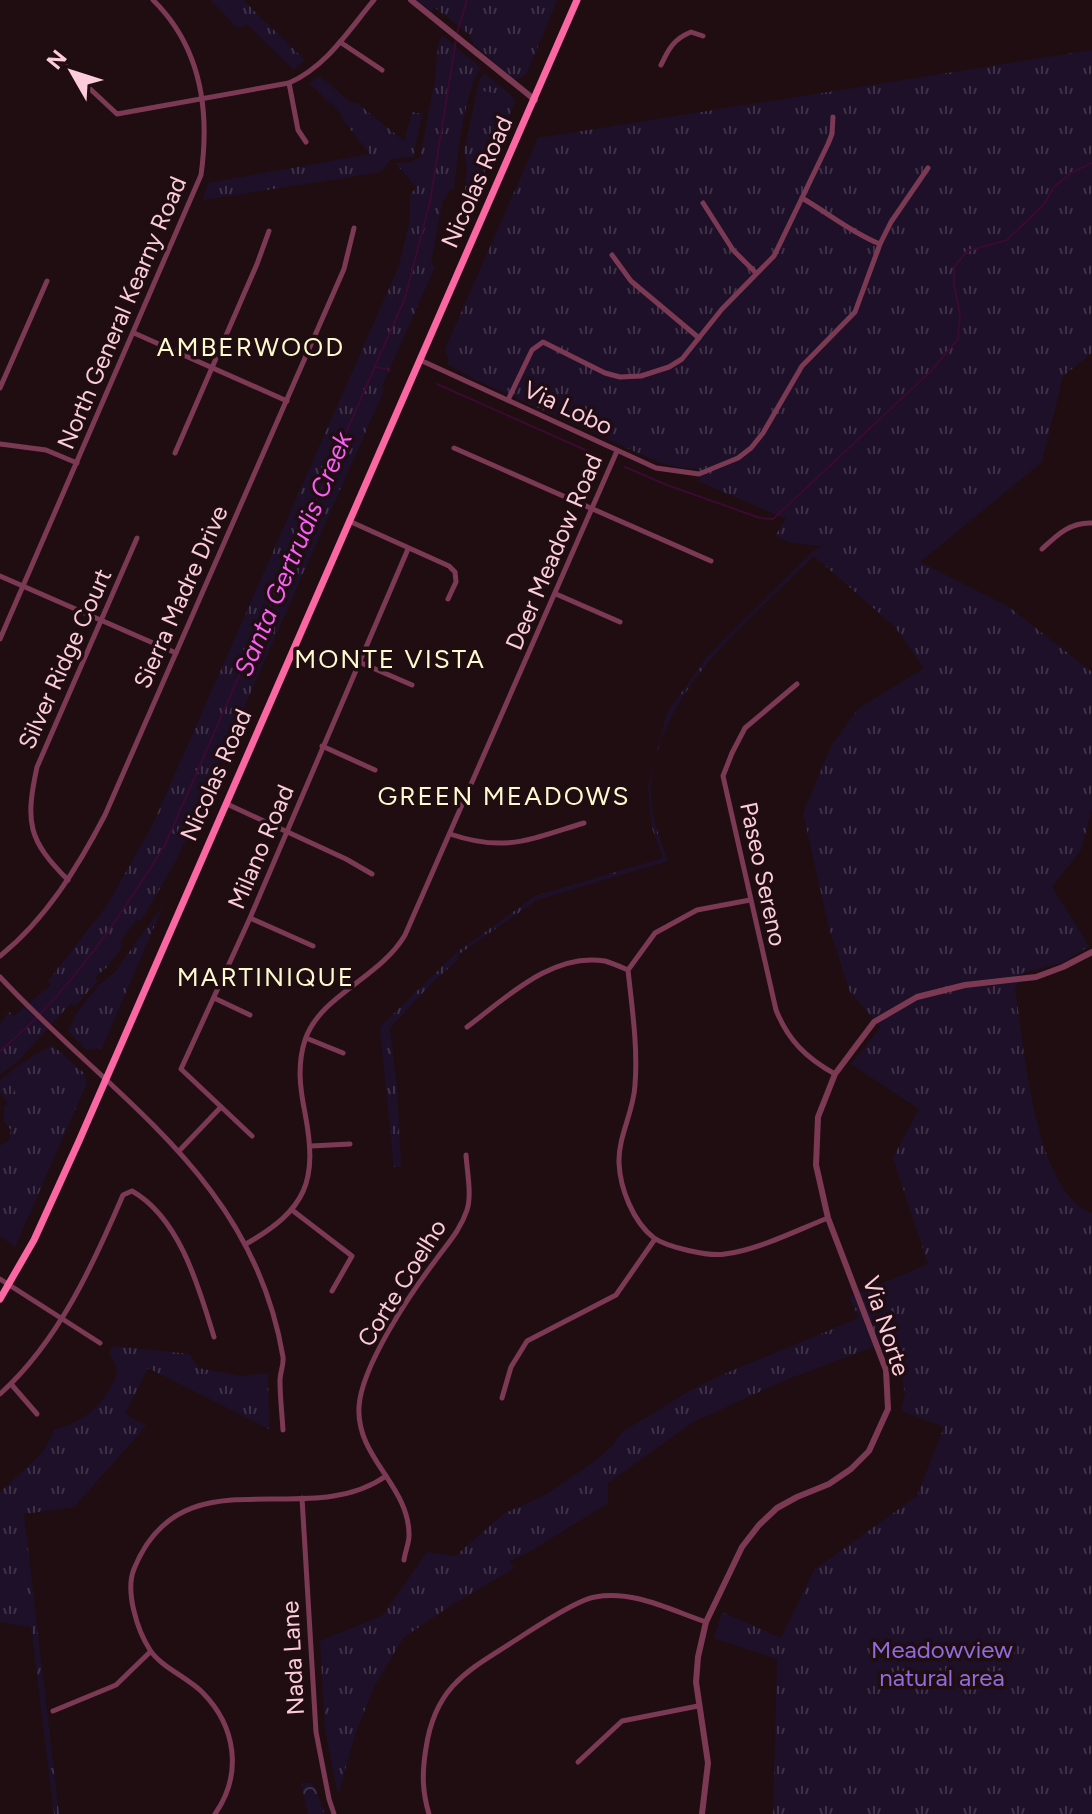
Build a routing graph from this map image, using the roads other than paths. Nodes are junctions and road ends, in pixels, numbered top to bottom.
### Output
1 (153, 0) edge
2 (374, 0) edge
3 (411, 0) edge
4 (577, 0) edge
5 (703, 36) dead end
6 (340, 42) junction
7 (56, 57) dead end
8 (661, 65) dead end
9 (382, 70) dead end
10 (289, 83) junction
11 (204, 100) junction
12 (535, 100) junction
13 (833, 117) dead end
14 (306, 142) dead end
15 (928, 168) dead end
16 (802, 198) junction
17 (703, 203) dead end
18 (354, 228) dead end
19 (269, 231) dead end
20 (880, 244) junction
21 (612, 255) dead end
22 (756, 273) junction
23 (47, 281) dead end
24 (134, 333) junction
25 (699, 338) junction
26 (420, 360) junction
27 (212, 368) junction
28 (3, 373) edge
29 (0, 388) edge
30 (508, 400) junction
31 (287, 401) junction
32 (0, 444) edge
33 (454, 448) dead end
34 (617, 451) junction
35 (175, 453) dead end
36 (77, 463) junction
37 (593, 509) junction
38 (349, 521) junction
39 (1092, 523) edge
40 (137, 538) dead end
41 (408, 549) junction
42 (1042, 549) dead end
43 (711, 561) dead end
44 (0, 576) edge
45 (24, 586) junction
46 (556, 594) junction
47 (448, 599) dead end
48 (101, 621) junction
49 (620, 622) dead end
50 (0, 639) edge
51 (176, 653) junction
52 (359, 662) junction
53 (797, 684) dead end
54 (412, 685) dead end
55 (322, 746) junction
56 (375, 770) dead end
57 (226, 804) junction
58 (584, 823) dead end
59 (287, 831) junction
60 (450, 834) junction
61 (372, 874) dead end
62 (68, 880) junction
63 (750, 900) junction
64 (250, 918) junction
65 (313, 946) dead end
66 (1092, 952) edge
67 (0, 956) edge
68 (628, 970) junction
69 (0, 977) edge
70 (214, 998) junction
71 (250, 1015) dead end
72 (467, 1027) dead end
73 (306, 1038) junction
74 (343, 1053) dead end
75 (835, 1074) junction
76 (104, 1079) junction
77 (221, 1107) junction
78 (252, 1136) dead end
79 (350, 1144) dead end
80 (311, 1146) junction
81 (179, 1151) junction
82 (466, 1155) dead end
83 (292, 1210) junction
84 (828, 1218) junction
85 (655, 1239) junction
86 (246, 1244) junction
87 (0, 1279) edge
88 (10, 1285) junction
89 (332, 1291) dead end
90 (0, 1299) edge
91 (61, 1319) junction
92 (214, 1337) dead end
93 (100, 1343) dead end
94 (11, 1384) junction
95 (0, 1394) edge
96 (502, 1398) dead end
97 (37, 1414) dead end
98 (283, 1430) dead end
99 (386, 1476) junction
100 (302, 1498) junction
101 (404, 1560) dead end
102 (706, 1622) junction
103 (150, 1652) junction
104 (698, 1706) junction
105 (53, 1711) dead end
106 (578, 1762) dead end
107 (215, 1814) edge
108 (334, 1814) edge
109 (429, 1814) edge
110 (702, 1814) edge

1 - 11 street, North General Kearny Road
2 - 6 street
3 - 12 street
4 - 12 main road, Nicolas Road
5 - 8 street
6 - 9 street
6 - 10 street
7 - 11 street
10 - 11 street
10 - 14 street
11 - 24 street, North General Kearny Road
12 - 26 main road, Nicolas Road
13 - 16 street
15 - 20 street
16 - 20 street
16 - 22 street
17 - 22 street
18 - 31 street, Sierra Madre Drive
19 - 27 street
20 - 34 street, Via Lobo
21 - 25 street
22 - 25 street
23 - 28 street
24 - 27 street
24 - 36 street, North General Kearny Road
25 - 30 street
26 - 30 street, Via Lobo
26 - 38 main road, Nicolas Road
27 - 31 street
27 - 35 street
28 - 29 street
30 - 34 street, Via Lobo
31 - 51 street, Sierra Madre Drive
32 - 36 street
33 - 37 street
34 - 37 street, Deer Meadow Road
36 - 45 street, North General Kearny Road
37 - 43 street
37 - 46 street, Deer Meadow Road
38 - 41 street
38 - 57 main road, Nicolas Road
39 - 42 street
40 - 48 street, Silver Ridge Court
41 - 47 street
41 - 52 street, Milano Road
44 - 45 street
45 - 48 street
45 - 50 street, North General Kearny Road
46 - 49 street
46 - 60 street, Deer Meadow Road
48 - 51 street
48 - 62 street, Silver Ridge Court
51 - 62 street, Sierra Madre Drive
52 - 54 street
52 - 55 street, Milano Road
53 - 63 street, Paseo Sereno
55 - 56 street
55 - 59 street, Milano Road
57 - 59 street
57 - 76 main road, Nicolas Road
58 - 60 street
59 - 61 street
59 - 64 street, Milano Road
60 - 73 street, Deer Meadow Road
62 - 67 street, Sierra Madre Drive
63 - 68 street
63 - 75 street, Paseo Sereno
64 - 65 street
64 - 70 street, Milano Road
66 - 75 street, Via Norte
68 - 72 street
68 - 85 street
69 - 76 street
70 - 71 street
70 - 77 street, Milano Road
73 - 74 street
73 - 80 street, Deer Meadow Road
75 - 84 street, Via Norte
76 - 81 street
76 - 88 main road, Nicolas Road
77 - 78 street, Milano Road
77 - 81 street
79 - 80 street
80 - 83 street, Deer Meadow Road
81 - 86 street
82 - 99 street, Corte Coelho
83 - 86 street, Deer Meadow Road
83 - 89 street
84 - 85 street
84 - 102 street, Via Norte
85 - 96 street
86 - 98 street
87 - 88 street
88 - 90 main road, Nicolas Road
88 - 91 street
91 - 92 street
91 - 93 street
91 - 94 street
94 - 95 street
94 - 97 street
99 - 100 street
99 - 101 street, Corte Coelho
100 - 103 street
100 - 108 street, Nada Lane
102 - 104 street, Via Norte
102 - 109 street
103 - 105 street
103 - 107 street
104 - 106 street
104 - 110 street, Via Norte

